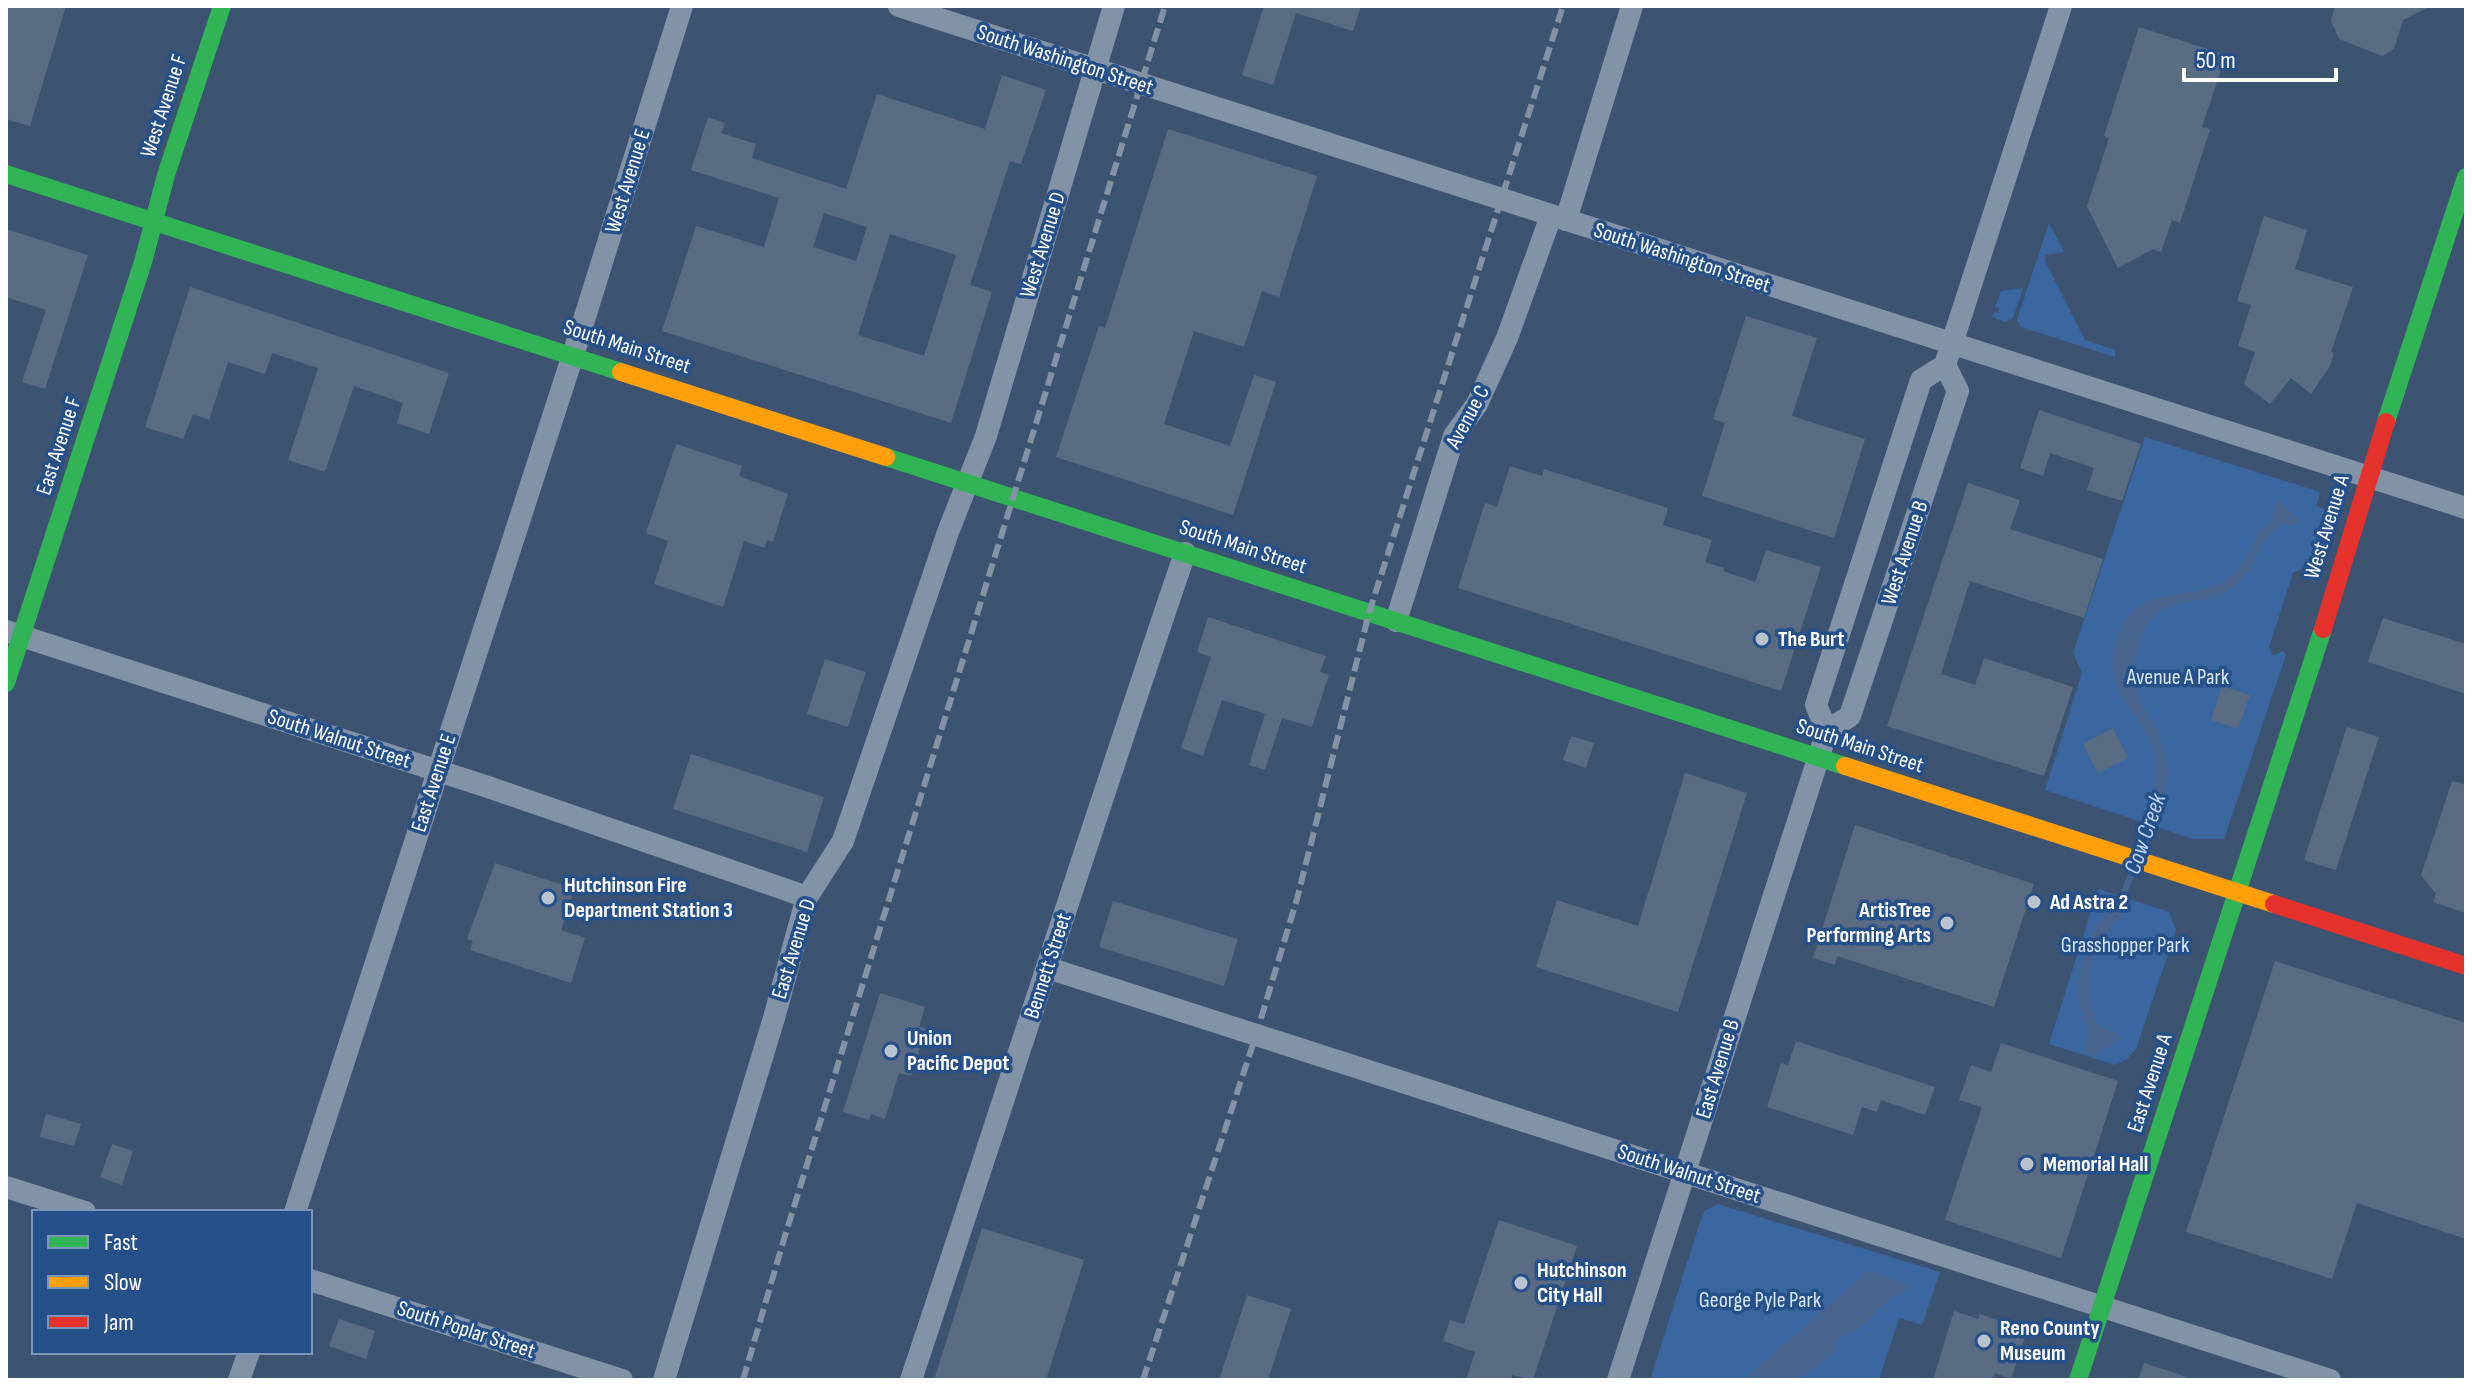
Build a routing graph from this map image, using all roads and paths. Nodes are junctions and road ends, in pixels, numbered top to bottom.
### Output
1 (222, 6) edge
2 (682, 6) edge
3 (899, 6) edge
4 (1114, 6) edge
5 (1632, 6) edge
6 (2061, 6) edge
7 (1095, 70) junction
8 (6, 174) edge
9 (2466, 177) edge
10 (1558, 218) junction
11 (154, 221) junction
12 (1953, 342) junction
13 (573, 355) junction
14 (1945, 365) junction
15 (2368, 477) junction
16 (968, 483) junction
17 (2466, 508) edge
18 (1185, 553) junction
19 (1396, 621) junction
20 (14, 634) edge
21 (6, 683) edge
22 (1827, 731) junction
23 (1818, 757) junction
24 (438, 770) junction
25 (2236, 892) junction
26 (807, 897) junction
27 (2466, 966) edge
28 (1048, 968) junction
29 (1685, 1173) junction
30 (6, 1187) edge
31 (79, 1210) edge
32 (296, 1210) edge
33 (312, 1281) edge
34 (2102, 1306) junction
35 (248, 1354) edge
36 (239, 1380) edge
37 (622, 1380) edge
38 (664, 1380) edge
39 (911, 1380) edge
40 (1618, 1380) edge
41 (2078, 1380) edge
42 (2330, 1380) edge

1 - 11 street, West Avenue F
2 - 13 street, West Avenue E
3 - 7 street, South Washington Street
4 - 7 street, West Avenue D
5 - 10 street, Avenue C
6 - 12 street, West Avenue B
7 - 10 street, South Washington Street
7 - 16 street, West Avenue D
8 - 11 street, South Main Street
9 - 15 street, West Avenue A
10 - 12 street, South Washington Street
10 - 19 street, Avenue C
11 - 13 street, South Main Street
11 - 20 street, East Avenue F
12 - 14 street, West Avenue B
12 - 15 street, South Washington Street
13 - 16 street, South Main Street
13 - 24 street, East Avenue E
14 - 22 street, West Avenue B
14 - 22 street, West Avenue B
15 - 17 street, South Washington Street
15 - 25 street, West Avenue A
16 - 18 street, South Main Street
16 - 26 street, East Avenue D
18 - 19 street, South Main Street
18 - 28 street, Bennett Street
19 - 23 street, South Main Street
20 - 21 street, East Avenue F
20 - 24 street, South Walnut Street
22 - 23 street, West Avenue B
23 - 25 street, South Main Street
23 - 29 street, East Avenue B
24 - 26 street, South Walnut Street
24 - 32 street, East Avenue E
25 - 27 street, South Main Street
25 - 34 street, East Avenue A
26 - 38 street, East Avenue D
28 - 29 street, South Walnut Street
28 - 39 street, Bennett Street
29 - 34 street, South Walnut Street
29 - 40 street, East Avenue B
30 - 31 street
33 - 37 street, South Poplar Street
34 - 41 street, East Avenue A
34 - 42 street, South Walnut Street
35 - 36 street

